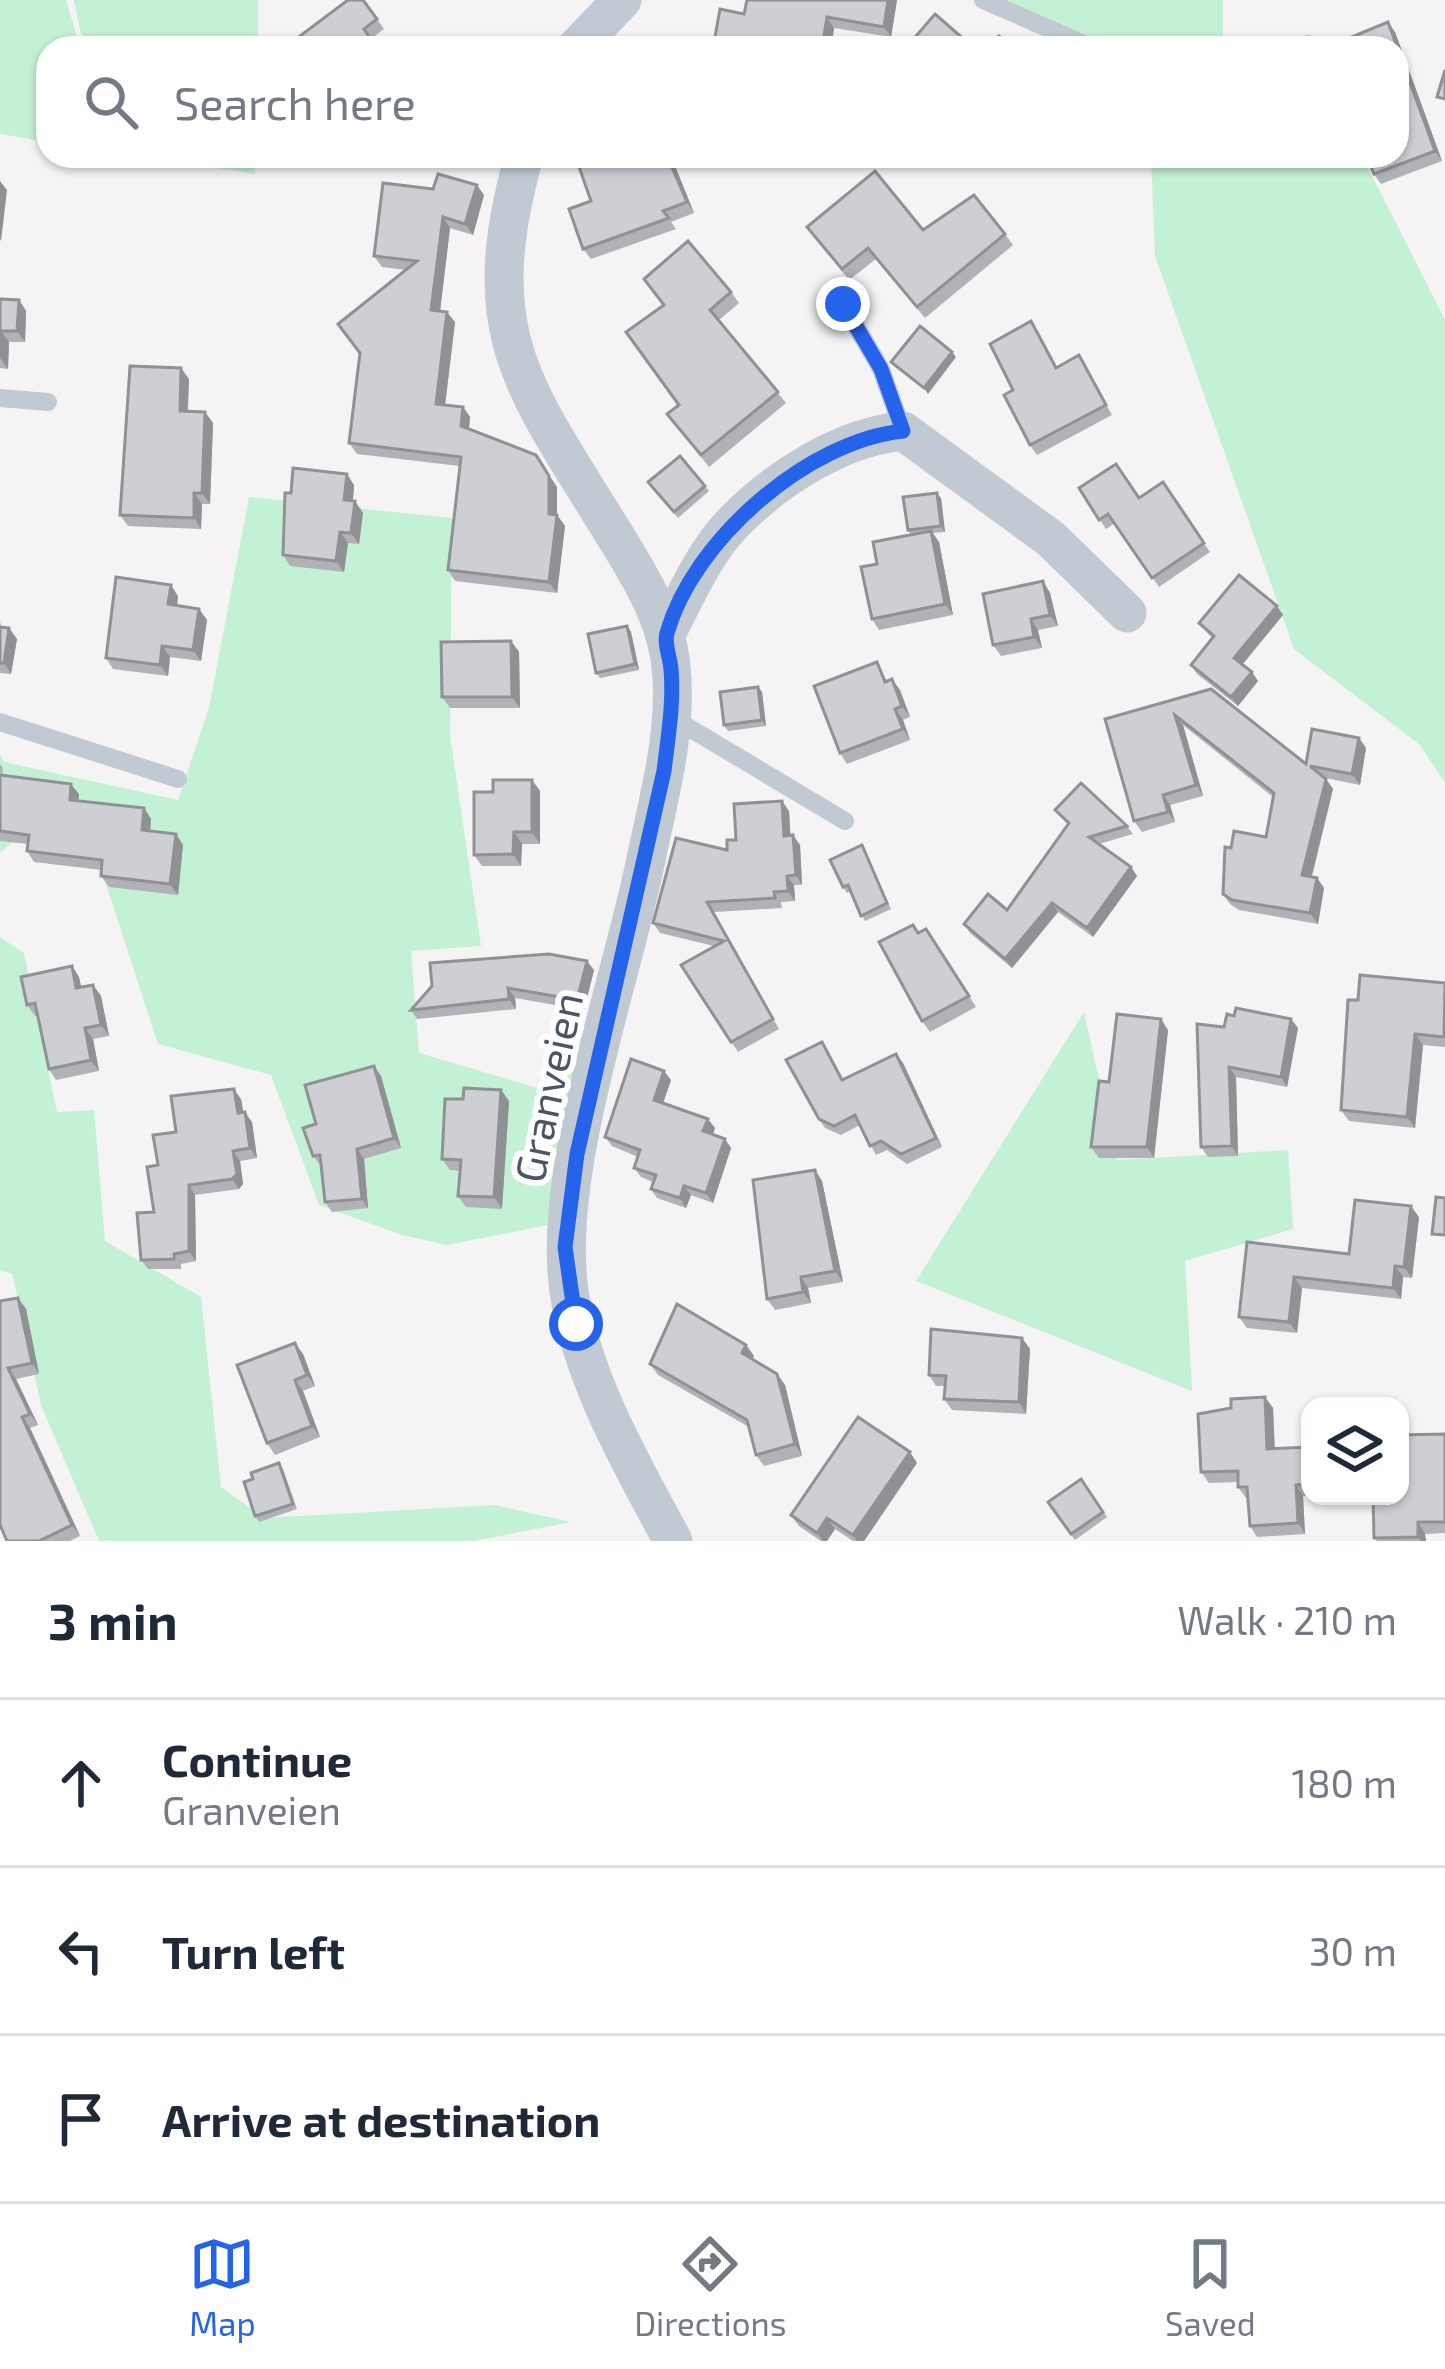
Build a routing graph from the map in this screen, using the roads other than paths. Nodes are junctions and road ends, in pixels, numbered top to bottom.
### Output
1 (622, 0) edge
2 (983, 0) edge
3 (588, 36) edge
4 (1066, 36) edge
5 (521, 168) edge
6 (843, 304) dead end
7 (0, 398) edge
8 (48, 402) dead end
9 (903, 431) junction
10 (1127, 614) dead end
11 (665, 636) junction
12 (671, 717) junction
13 (0, 722) edge
14 (178, 779) dead end
15 (845, 821) dead end
16 (674, 1541) edge

1 - 3 street
2 - 4 lane
5 - 11 street, Granveien
6 - 9 lane
7 - 8 lane
9 - 10 street
9 - 11 street
11 - 12 street, Granveien
12 - 15 lane
12 - 16 street, Granveien
13 - 14 lane

